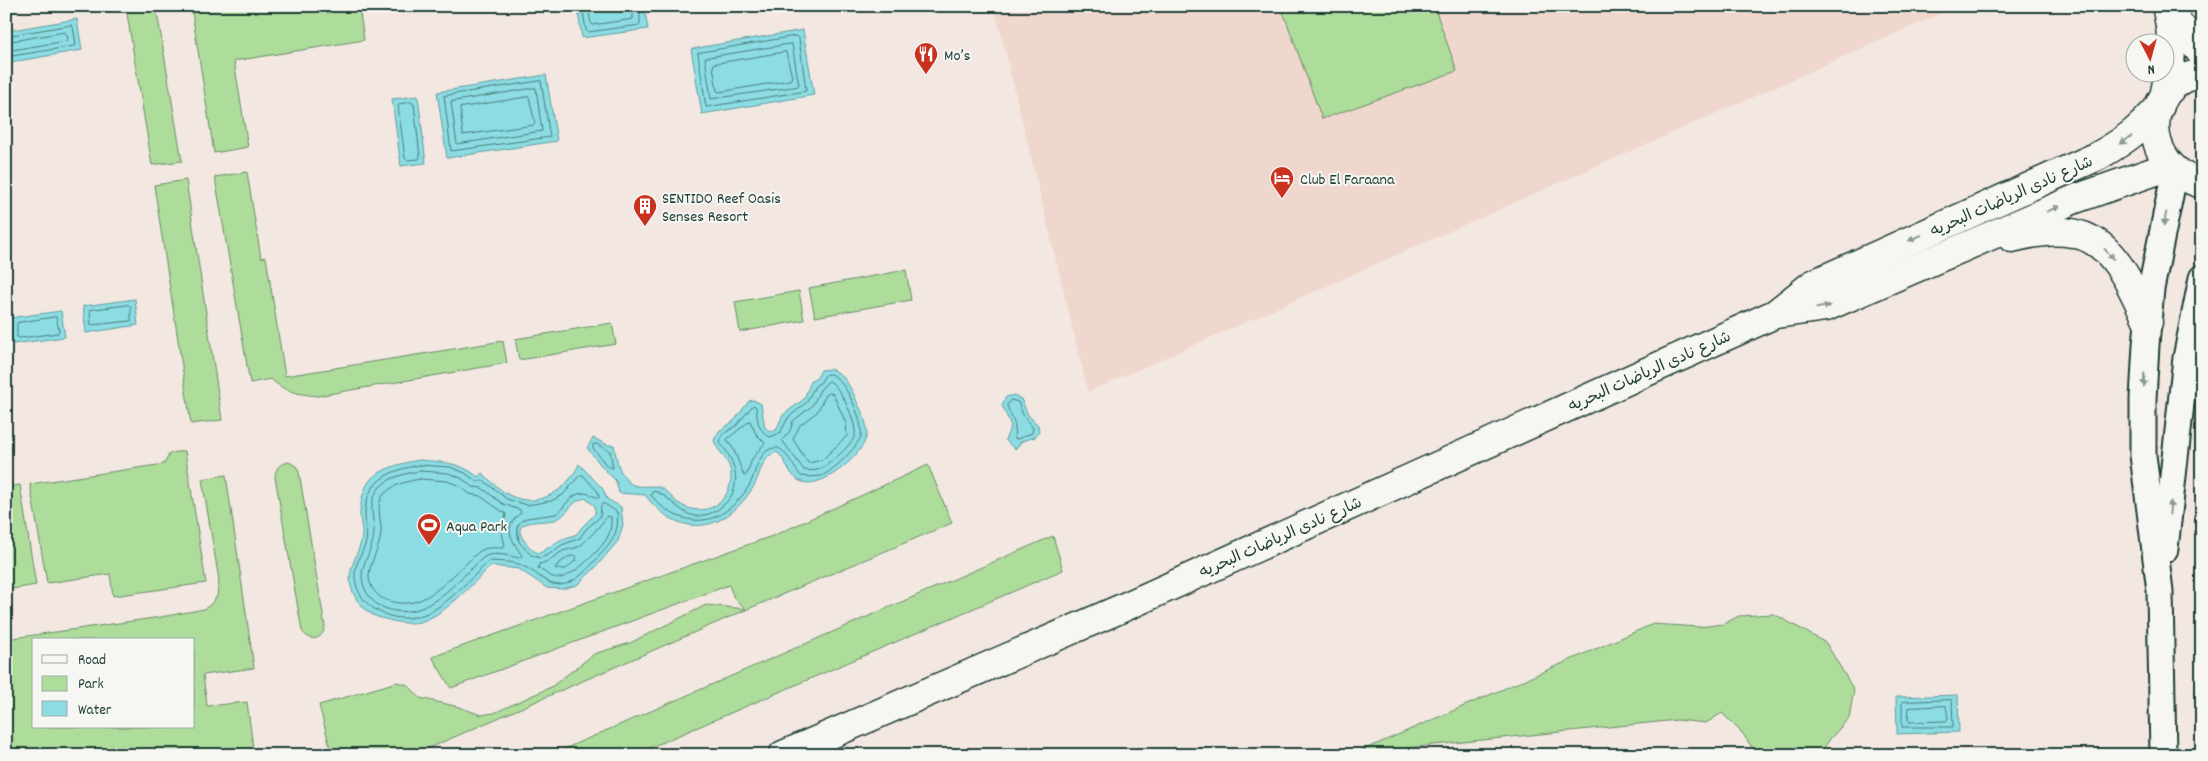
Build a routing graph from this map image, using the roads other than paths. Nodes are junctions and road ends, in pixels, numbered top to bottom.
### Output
1 (2166, 7) edge
2 (2202, 54) edge
3 (2202, 74) edge
4 (2162, 101) junction
5 (2172, 169) junction
6 (2202, 184) edge
7 (1948, 254) junction
8 (2202, 278) edge
9 (1775, 314) junction
10 (2148, 322) junction
11 (2160, 591) junction
12 (783, 755) edge
13 (2163, 755) edge

1 - 2 main road
1 - 4 main road
3 - 4 main road, شارع نادى الرياضات البحريه
4 - 5 main road
4 -> 9 main road, شارع نادى الرياضات البحريه
5 - 6 main road
7 -> 5 main road, شارع نادى الرياضات البحريه
5 -> 10 street
9 -> 7 main road, شارع نادى الرياضات البحريه
7 -> 10 main road
11 -> 8 street
9 - 12 main road, شارع نادى الرياضات البحريه
10 -> 11 street
11 - 13 street

